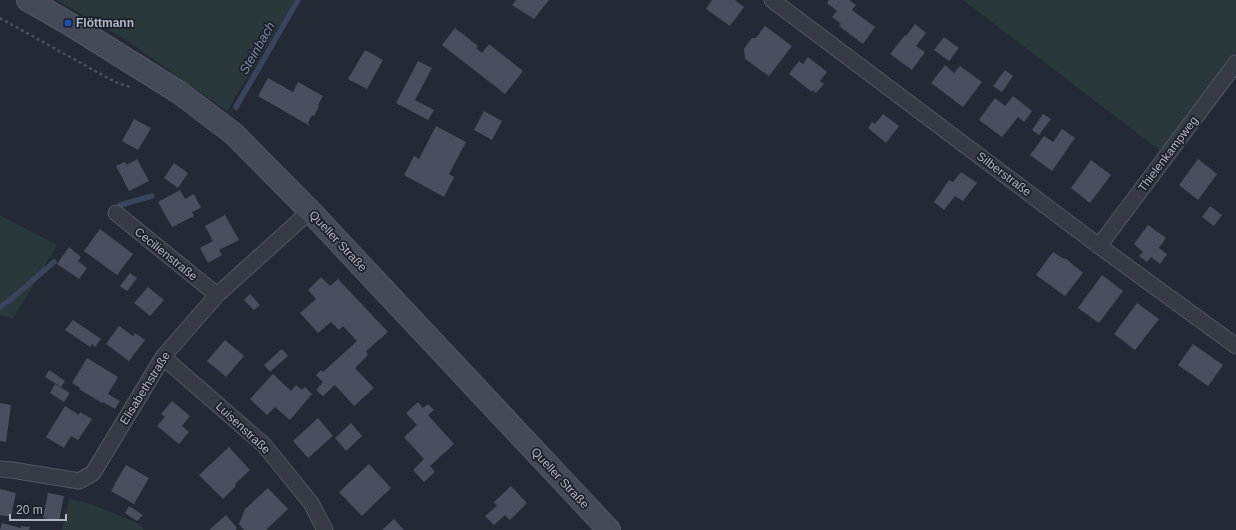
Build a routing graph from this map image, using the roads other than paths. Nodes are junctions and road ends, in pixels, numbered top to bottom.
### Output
1 (28, 0) edge
2 (772, 0) edge
3 (1236, 63) edge
4 (310, 210) junction
5 (116, 213) dead end
6 (1099, 246) junction
7 (217, 296) junction
8 (1236, 346) edge
9 (163, 357) junction
10 (0, 470) edge
11 (325, 530) edge
12 (609, 530) edge

1 - 4 street, Queller Straße
2 - 6 street, Silberstraße
3 - 6 street, Thielenkampweg
4 - 7 street, Elisabethstraße
4 - 12 street, Queller Straße
5 - 7 street, Cecilienstraße
6 - 8 street, Silberstraße
7 - 9 street, Elisabethstraße
9 - 10 street, Elisabethstraße
9 - 11 street, Luisenstraße

